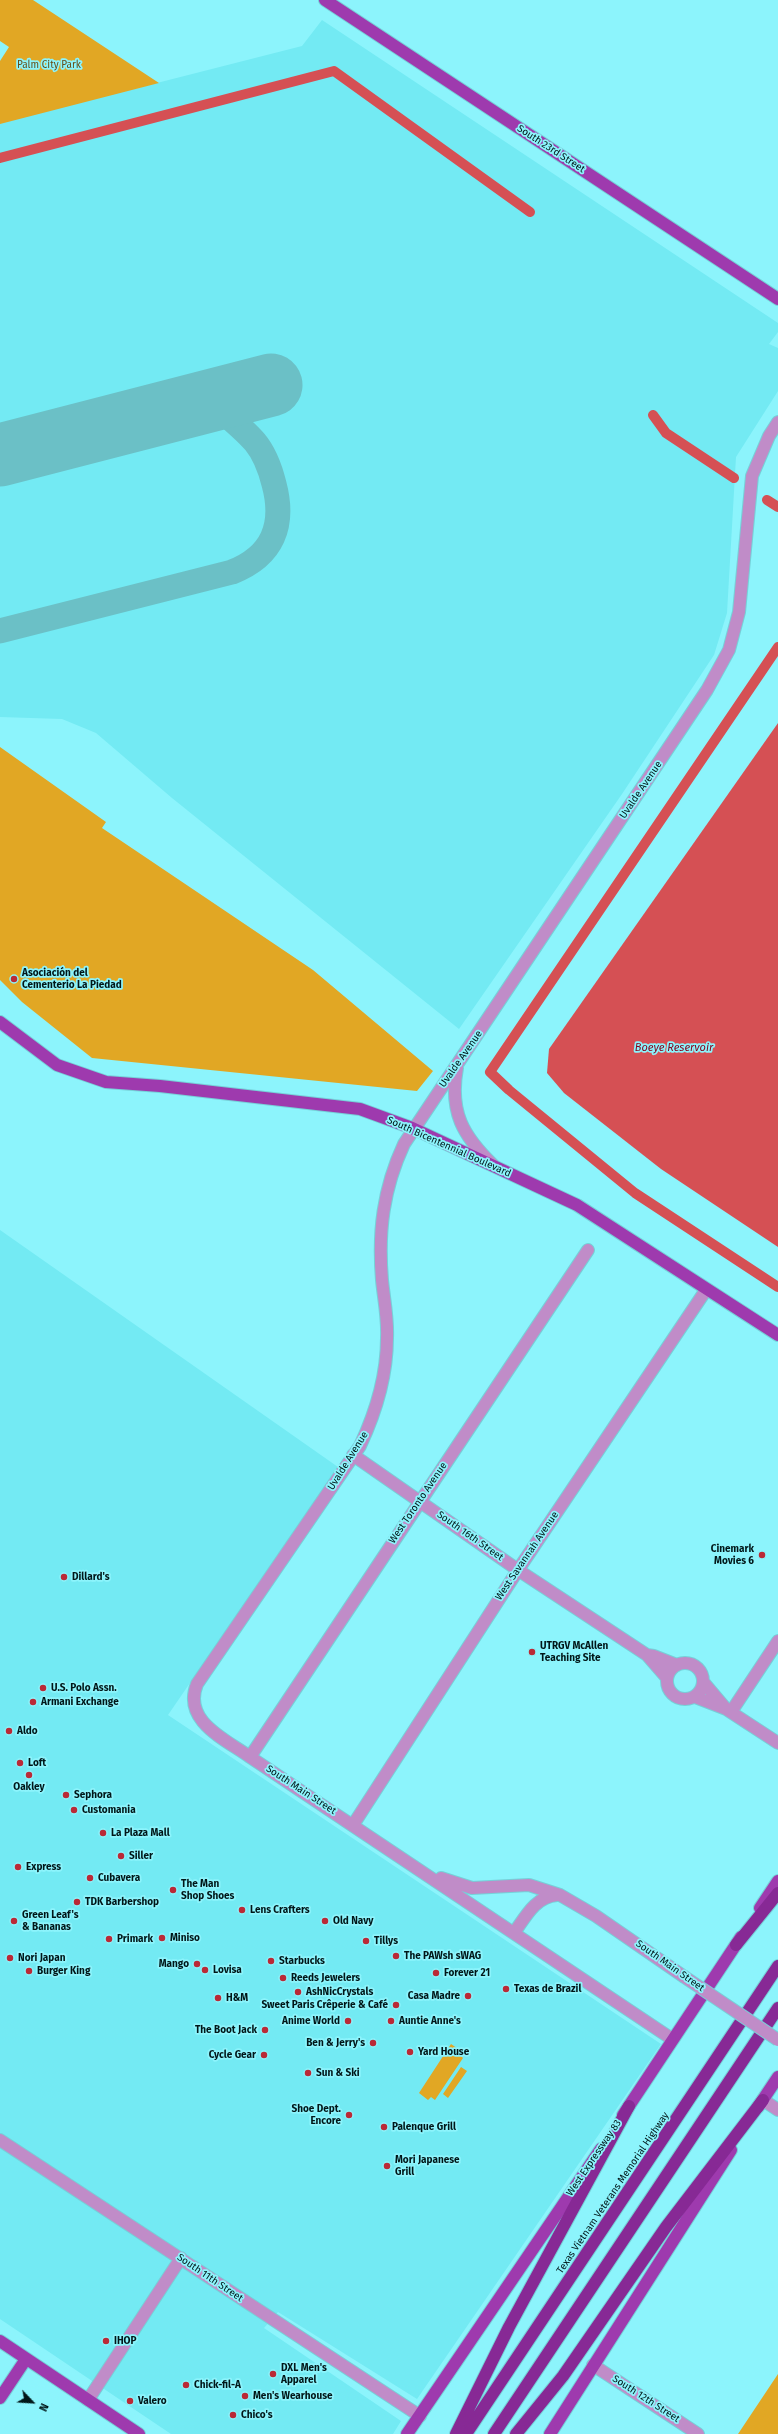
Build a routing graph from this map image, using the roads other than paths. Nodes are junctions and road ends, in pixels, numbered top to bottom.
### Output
1 (325, 0) edge
2 (778, 299) edge
3 (778, 422) edge
4 (0, 1022) edge
5 (459, 1062) junction
6 (412, 1128) junction
7 (496, 1167) junction
8 (588, 1250) dead end
9 (706, 1290) junction
10 (778, 1335) edge
11 (354, 1455) junction
12 (419, 1501) junction
13 (518, 1570) junction
14 (778, 1641) edge
15 (647, 1656) junction
16 (677, 1665) junction
17 (667, 1678) junction
18 (704, 1683) junction
19 (695, 1697) junction
20 (194, 1708) joint
21 (729, 1710) junction
22 (778, 1742) edge
23 (250, 1757) junction
24 (353, 1825) junction
25 (414, 1866) junction
26 (778, 1881) edge
27 (778, 1893) edge
28 (560, 1895) junction
29 (514, 1933) junction
30 (736, 1945) junction
31 (778, 1966) edge
32 (778, 2008) edge
33 (672, 2039) junction
34 (778, 2040) edge
35 (778, 2077) edge
36 (763, 2100) junction
37 (629, 2106) junction
38 (778, 2110) edge
39 (0, 2140) edge
40 (181, 2258) junction
41 (0, 2341) edge
42 (26, 2359) junction
43 (593, 2365) junction
44 (0, 2398) edge
45 (88, 2400) junction
46 (420, 2416) junction
47 (139, 2434) edge
48 (407, 2434) edge
49 (456, 2434) edge
50 (466, 2434) edge
51 (494, 2434) edge
52 (516, 2434) edge
53 (550, 2434) edge
54 (698, 2434) edge

1 - 2 main road, South 23rd Street
3 - 5 street, Uvalde Avenue
4 - 6 main road, South Bicentennial Boulevard
5 - 6 street, Uvalde Avenue
5 - 7 street
6 - 7 main road, South Bicentennial Boulevard
6 - 11 street, Uvalde Avenue
7 - 9 main road, South Bicentennial Boulevard
8 - 12 street, West Toronto Avenue
9 - 10 main road, South Bicentennial Boulevard
9 - 13 street, West Savannah Avenue
11 - 12 street, South 16th Street
11 - 20 street, Uvalde Avenue
12 - 13 street, South 16th Street
12 - 23 street, West Toronto Avenue
13 - 15 street, South 16th Street
13 - 24 street, West Savannah Avenue
14 - 21 street
15 - 16 street
15 - 17 street
16 - 17 street
16 - 18 street
17 - 19 street
18 - 19 street
18 - 21 street
19 - 21 street
20 - 23 street, South Main Street
21 - 22 street
23 - 24 street, South Main Street
24 - 25 street, South Main Street
25 - 28 street, South Main Street
25 - 29 street, South Main Street
26 - 30 main road, West Expressway 83
27 - 30 highway
28 - 29 street
28 - 34 street, South Main Street, bridge
29 - 33 street, South Main Street
30 - 33 main road, West Expressway 83
31 - 50 highway, Texas Vietnam Veterans Memorial Highway
32 - 51 highway
33 - 37 main road, West Expressway 83
35 - 36 main road
36 - 38 street
36 - 43 main road
36 - 52 highway
37 - 46 main road, West Expressway 83
37 - 49 highway
39 - 40 street, South 11th Street
40 - 45 street
40 - 46 street, South 11th Street
41 - 42 main road
42 - 44 main road
42 - 45 main road
43 - 53 main road
43 - 54 street, South 12th Street
45 - 47 main road
46 - 48 main road, West Expressway 83

